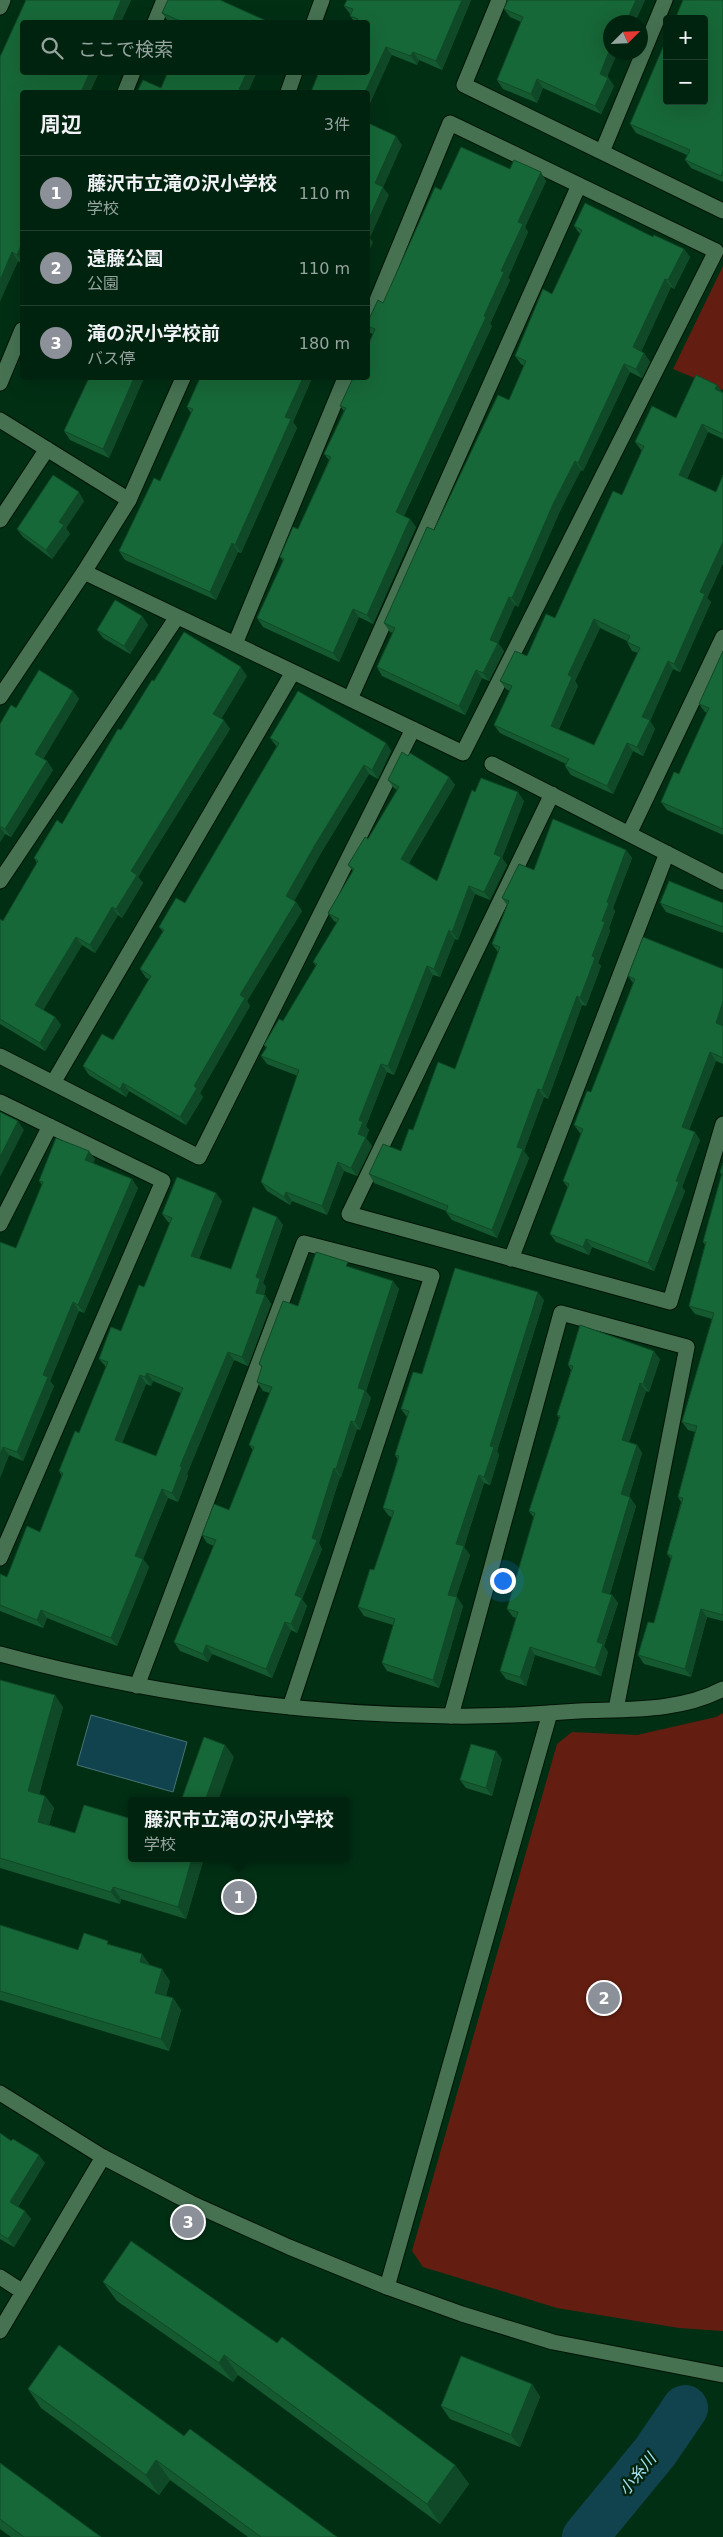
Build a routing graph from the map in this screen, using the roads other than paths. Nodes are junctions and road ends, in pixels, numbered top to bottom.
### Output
1 (3, 0) edge
2 (164, 0) edge
3 (322, 0) edge
4 (499, 0) edge
5 (665, 0) edge
6 (0, 7) edge
7 (156, 20) edge
8 (315, 20) edge
9 (132, 75) edge
10 (294, 75) edge
11 (126, 90) edge
12 (289, 90) edge
13 (602, 152) junction
14 (579, 185) junction
15 (723, 211) edge
16 (370, 317) edge
17 (20, 335) edge
18 (182, 380) edge
19 (344, 380) edge
20 (0, 383) edge
21 (0, 420) edge
22 (47, 449) junction
23 (129, 500) junction
24 (0, 520) edge
25 (84, 572) junction
26 (178, 617) junction
27 (723, 637) edge
28 (235, 644) junction
29 (293, 672) junction
30 (0, 697) edge
31 (350, 699) junction
32 (413, 729) junction
33 (492, 764) dead end
34 (552, 794) junction
35 (629, 834) junction
36 (667, 853) junction
37 (0, 881) edge
38 (723, 882) edge
39 (0, 1056) edge
40 (53, 1083) junction
41 (0, 1102) edge
42 (723, 1124) edge
43 (50, 1126) junction
44 (0, 1224) edge
45 (511, 1259) junction
46 (0, 1558) edge
47 (0, 1654) edge
48 (137, 1686) junction
49 (723, 1689) edge
50 (290, 1707) junction
51 (616, 1710) junction
52 (550, 1713) junction
53 (452, 1716) junction
54 (0, 2093) edge
55 (103, 2157) junction
56 (0, 2278) edge
57 (387, 2288) junction
58 (23, 2292) junction
59 (0, 2331) edge
60 (723, 2374) edge

1 - 6 street
2 - 7 street
3 - 8 street
4 - 13 street
5 - 13 street
9 - 11 street
10 - 12 street
13 - 15 street
14 - 16 street
14 - 31 street
14 - 32 street
17 - 20 street
18 - 23 street
19 - 28 street
21 - 22 street
22 - 23 street
22 - 24 street
23 - 25 street
25 - 26 street
25 - 30 street
26 - 28 street
26 - 37 street
27 - 35 street
28 - 29 street
29 - 31 street
29 - 40 street
31 - 32 street
32 - 40 street
33 - 34 street
34 - 35 street
34 - 45 street
35 - 36 street
36 - 38 street
36 - 45 street
39 - 40 street
41 - 43 street
42 - 45 street
43 - 44 street
43 - 46 street
47 - 48 street
48 - 50 street
48 - 50 street
49 - 51 street
50 - 53 street
51 - 52 street
51 - 53 street
52 - 53 street
52 - 57 street
54 - 55 street
55 - 57 street
55 - 58 street
56 - 58 street
57 - 60 street
58 - 59 street

